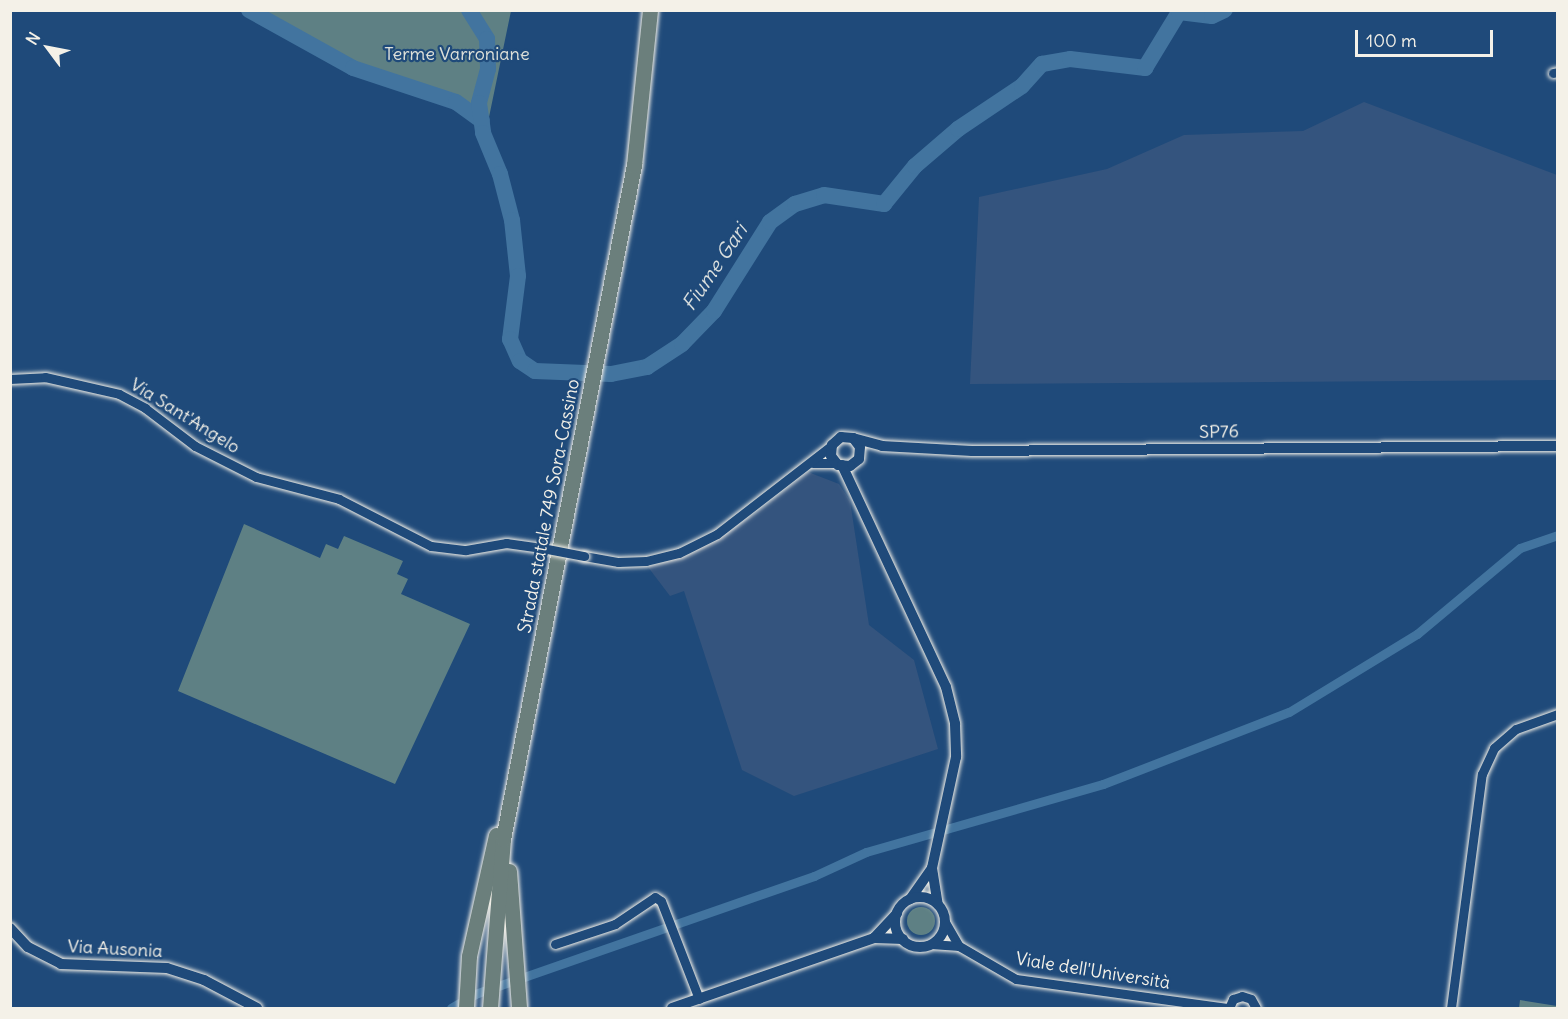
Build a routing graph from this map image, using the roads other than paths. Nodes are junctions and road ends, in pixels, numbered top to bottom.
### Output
1 (650, 10) edge
2 (10, 380) edge
3 (853, 438) junction
4 (832, 445) junction
5 (882, 446) junction
6 (1557, 446) edge
7 (858, 459) junction
8 (813, 463) junction
9 (840, 464) junction
10 (856, 487) junction
11 (1557, 714) edge
12 (515, 772) junction
13 (932, 868) junction
14 (910, 899) junction
15 (938, 905) junction
16 (897, 913) junction
17 (945, 922) junction
18 (10, 928) edge
19 (874, 938) junction
20 (903, 939) junction
21 (555, 944) dead end
22 (931, 944) junction
23 (959, 946) junction
24 (699, 999) junction
25 (519, 1003) edge
26 (257, 1008) edge
27 (466, 1008) edge
28 (490, 1008) edge
29 (672, 1008) edge
30 (1229, 1008) edge
31 (1256, 1008) edge
32 (1451, 1008) edge

1 - 12 highway, Strada statale 749 Sora-Cassino
2 - 8 street, Via Sant'Angelo, bridge
3 - 4 street
3 - 5 street, SP76
3 - 7 street
4 - 8 street, Via Sant'Angelo
4 - 9 street
5 - 6 street, SP76
5 - 7 street, SP76
7 - 9 street, SP76
7 - 10 street
8 - 9 street
9 - 10 street
10 - 13 street
11 - 32 street
12 - 25 highway
12 - 27 highway
12 - 28 highway, Strada statale 749 Sora-Cassino
13 - 14 street
13 - 15 street
14 - 15 street
14 - 16 street
15 - 17 street
16 - 19 street
16 - 20 street
17 - 22 street
17 - 23 street, Viale dell'Università
18 - 26 street, Via Ausonia
19 - 20 street
19 - 24 street
20 - 22 street
21 - 24 street
22 - 23 street, Viale dell'Università
23 - 30 street, Viale dell'Università
24 - 29 street
30 - 31 street

